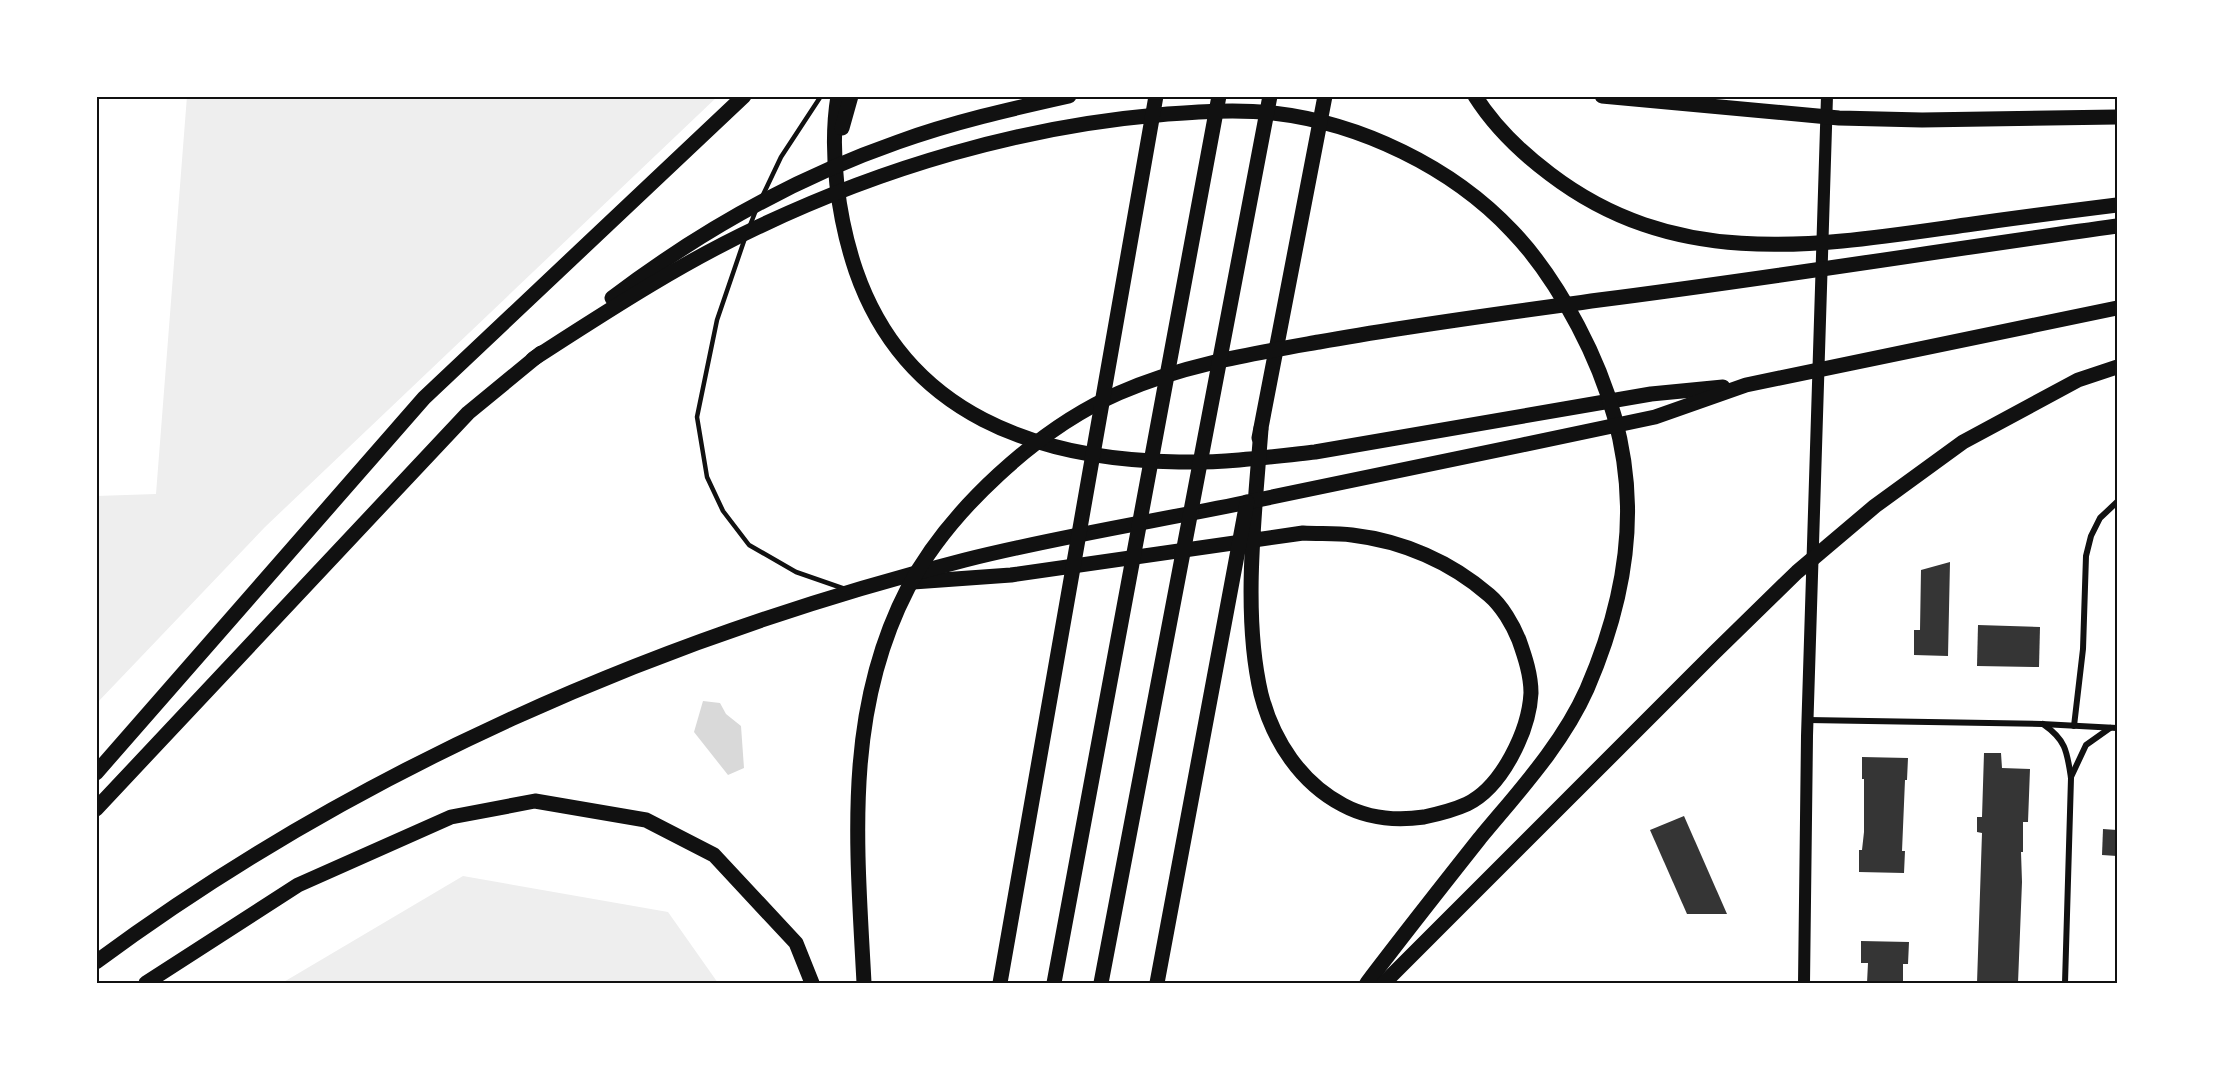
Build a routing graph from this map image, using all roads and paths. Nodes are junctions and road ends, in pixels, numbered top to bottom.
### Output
1 (744, 96) edge
2 (821, 96) edge
3 (838, 96) edge
4 (851, 96) edge
5 (1069, 96) edge
6 (1156, 96) edge
7 (1219, 96) edge
8 (1270, 96) edge
9 (1325, 96) edge
10 (1475, 96) edge
11 (1602, 96) edge
12 (1827, 96) edge
13 (2117, 117) edge
14 (836, 151) junction
15 (2117, 205) edge
16 (2117, 226) edge
17 (653, 276) junction
18 (2117, 308) edge
19 (2117, 367) edge
20 (1746, 384) junction
21 (1261, 429) junction
22 (2117, 502) edge
23 (880, 584) junction
24 (853, 592) junction
25 (1807, 720) junction
26 (2042, 724) junction
27 (2074, 726) junction
28 (2114, 728) edge
29 (96, 773) edge
30 (2071, 778) junction
31 (96, 808) edge
32 (96, 962) edge
33 (146, 983) edge
34 (812, 983) edge
35 (864, 983) edge
36 (1000, 983) edge
37 (1054, 983) edge
38 (1101, 983) edge
39 (1157, 983) edge
40 (1367, 983) edge
41 (1384, 983) edge
42 (1804, 983) edge
43 (2065, 983) edge

1 - 29 highway
2 - 24 lane
3 - 14 highway
4 - 14 highway
5 - 17 highway
6 - 36 highway
7 - 37 highway
8 - 38 highway
9 - 21 highway
10 - 15 highway
11 - 13 highway
12 - 25 main road
14 - 20 highway
16 - 35 highway
17 - 31 highway
17 - 40 highway
18 - 20 highway
19 - 41 highway
20 - 23 highway
21 - 23 highway
21 - 39 highway
22 - 27 street
23 - 24 highway
24 - 32 highway
25 - 26 street
25 - 42 main road
26 - 27 street
26 - 30 street
27 - 28 street
28 - 30 street
30 - 43 street
33 - 34 highway

